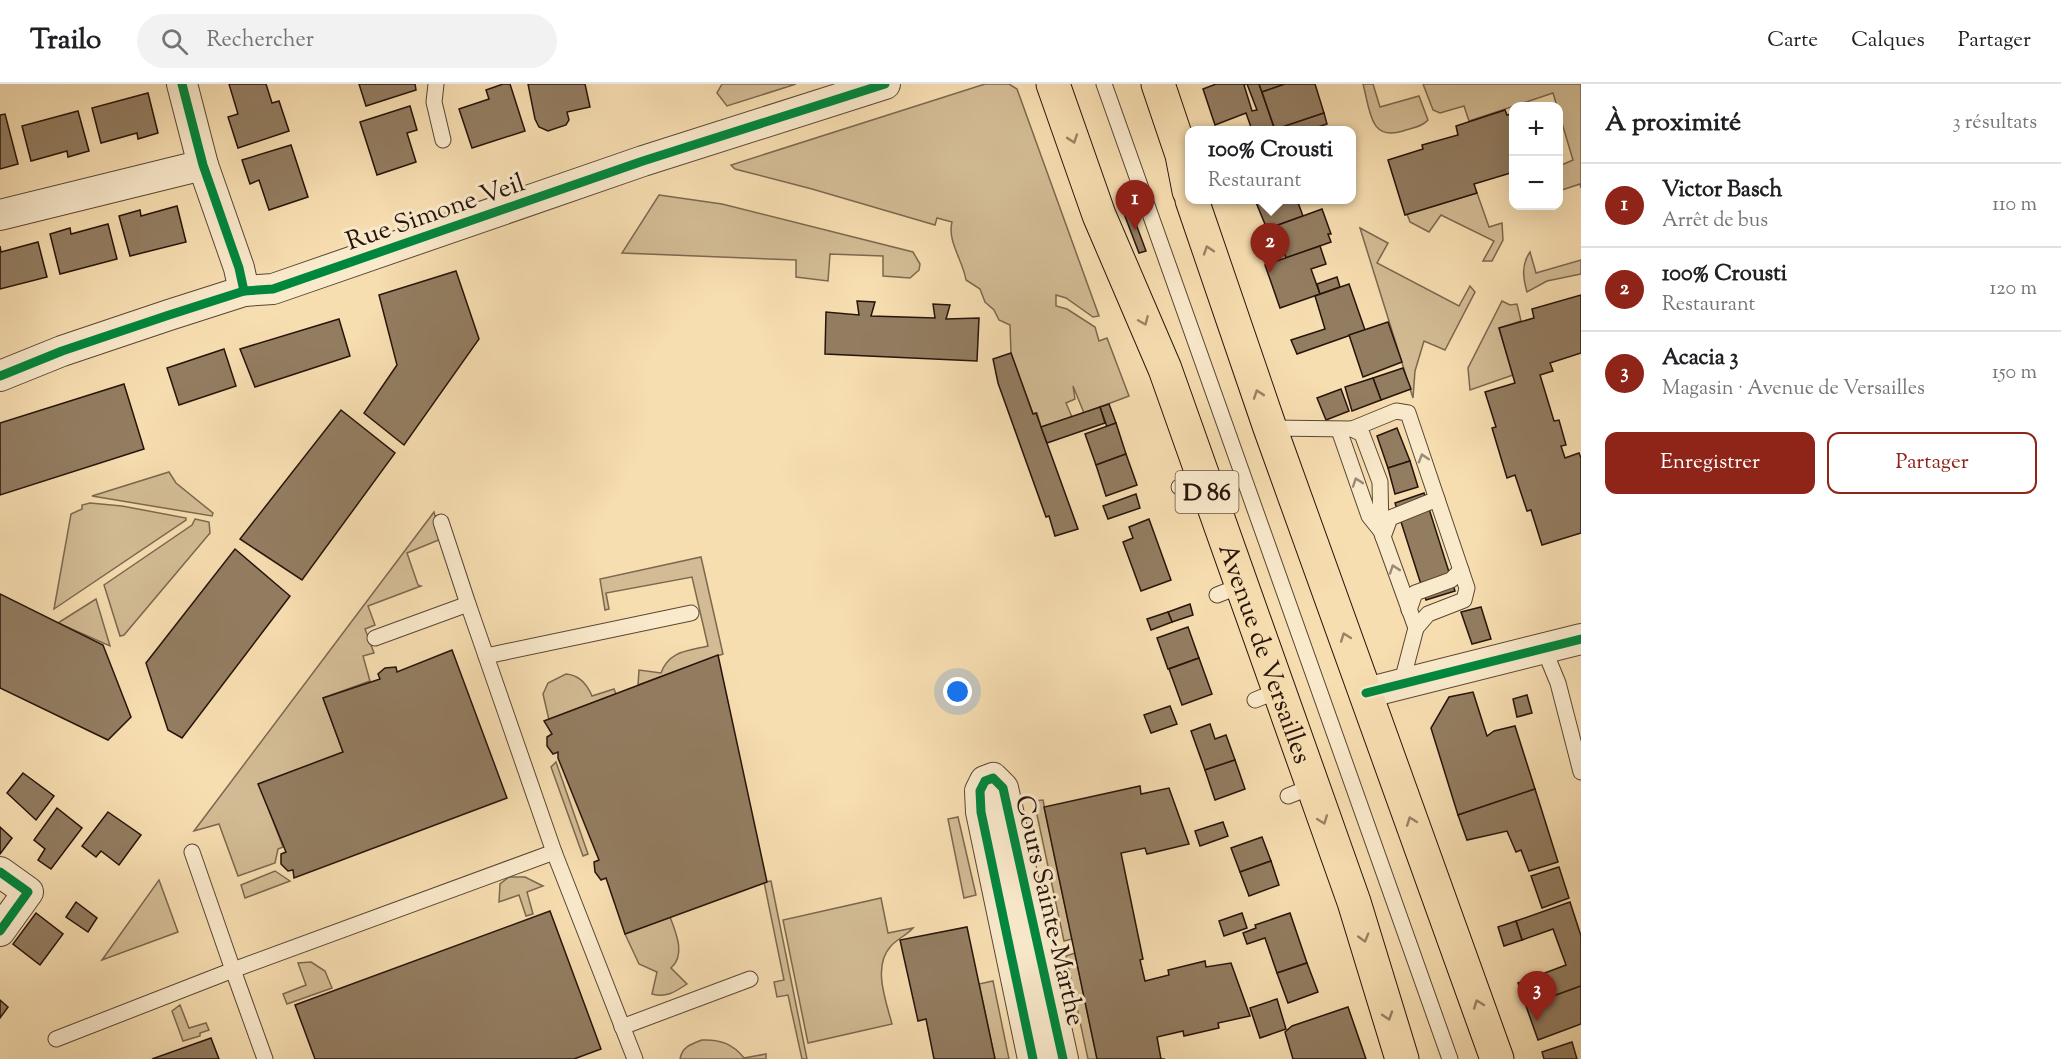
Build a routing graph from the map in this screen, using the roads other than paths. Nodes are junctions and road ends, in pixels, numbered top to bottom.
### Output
1 (182, 84) edge
2 (436, 84) edge
3 (885, 84) edge
4 (1053, 84) edge
5 (1104, 84) edge
6 (1158, 84) edge
7 (442, 140) dead end
8 (203, 165) junction
9 (1185, 171) edge
10 (1193, 204) edge
11 (0, 215) edge
12 (244, 291) junction
13 (0, 376) edge
14 (1270, 428) junction
15 (1346, 430) junction
16 (1437, 499) junction
17 (441, 522) dead end
18 (1382, 534) junction
19 (1461, 570) junction
20 (468, 604) junction
21 (1409, 610) junction
22 (691, 613) dead end
23 (1416, 628) junction
24 (375, 638) dead end
25 (1581, 639) edge
26 (1544, 649) junction
27 (486, 656) junction
28 (1401, 685) junction
29 (1366, 693) junction
30 (1581, 772) edge
31 (192, 852) dead end
32 (554, 852) junction
33 (0, 872) edge
34 (0, 931) edge
35 (233, 970) junction
36 (750, 979) dead end
37 (622, 1027) junction
38 (56, 1039) dead end
39 (265, 1059) edge
40 (634, 1059) edge
41 (1033, 1059) edge
42 (1063, 1059) edge
43 (1402, 1059) edge
44 (1450, 1059) edge
45 (1497, 1059) edge

1 - 8 street
2 - 7 lane
3 - 12 street, Rue Simone Veil
4 -> 43 main road, Avenue de Versailles / D 86
5 - 44 lane, Avenue de Versailles
6 - 9 main road
8 - 11 street
8 - 12 street
14 -> 10 main road
12 - 13 street, Rue Simone Veil
14 - 15 lane
29 -> 14 main road
16 -> 15 lane
18 -> 15 lane
15 - 18 lane
16 - 18 lane
16 - 19 lane
17 - 20 lane
21 -> 18 lane
19 - 21 lane
19 - 23 lane
20 - 24 lane
20 - 27 lane
21 - 23 lane
22 - 27 lane
23 - 28 lane
25 - 26 street
26 - 28 street
26 - 30 lane
27 - 32 lane
28 - 29 street
45 -> 29 main road
31 - 35 lane
32 - 35 lane
32 - 37 lane
33 - 34 street
35 - 38 lane
35 - 39 lane
36 - 37 lane
37 - 40 lane
41 - 42 street, Cours Sainte-Marthe

